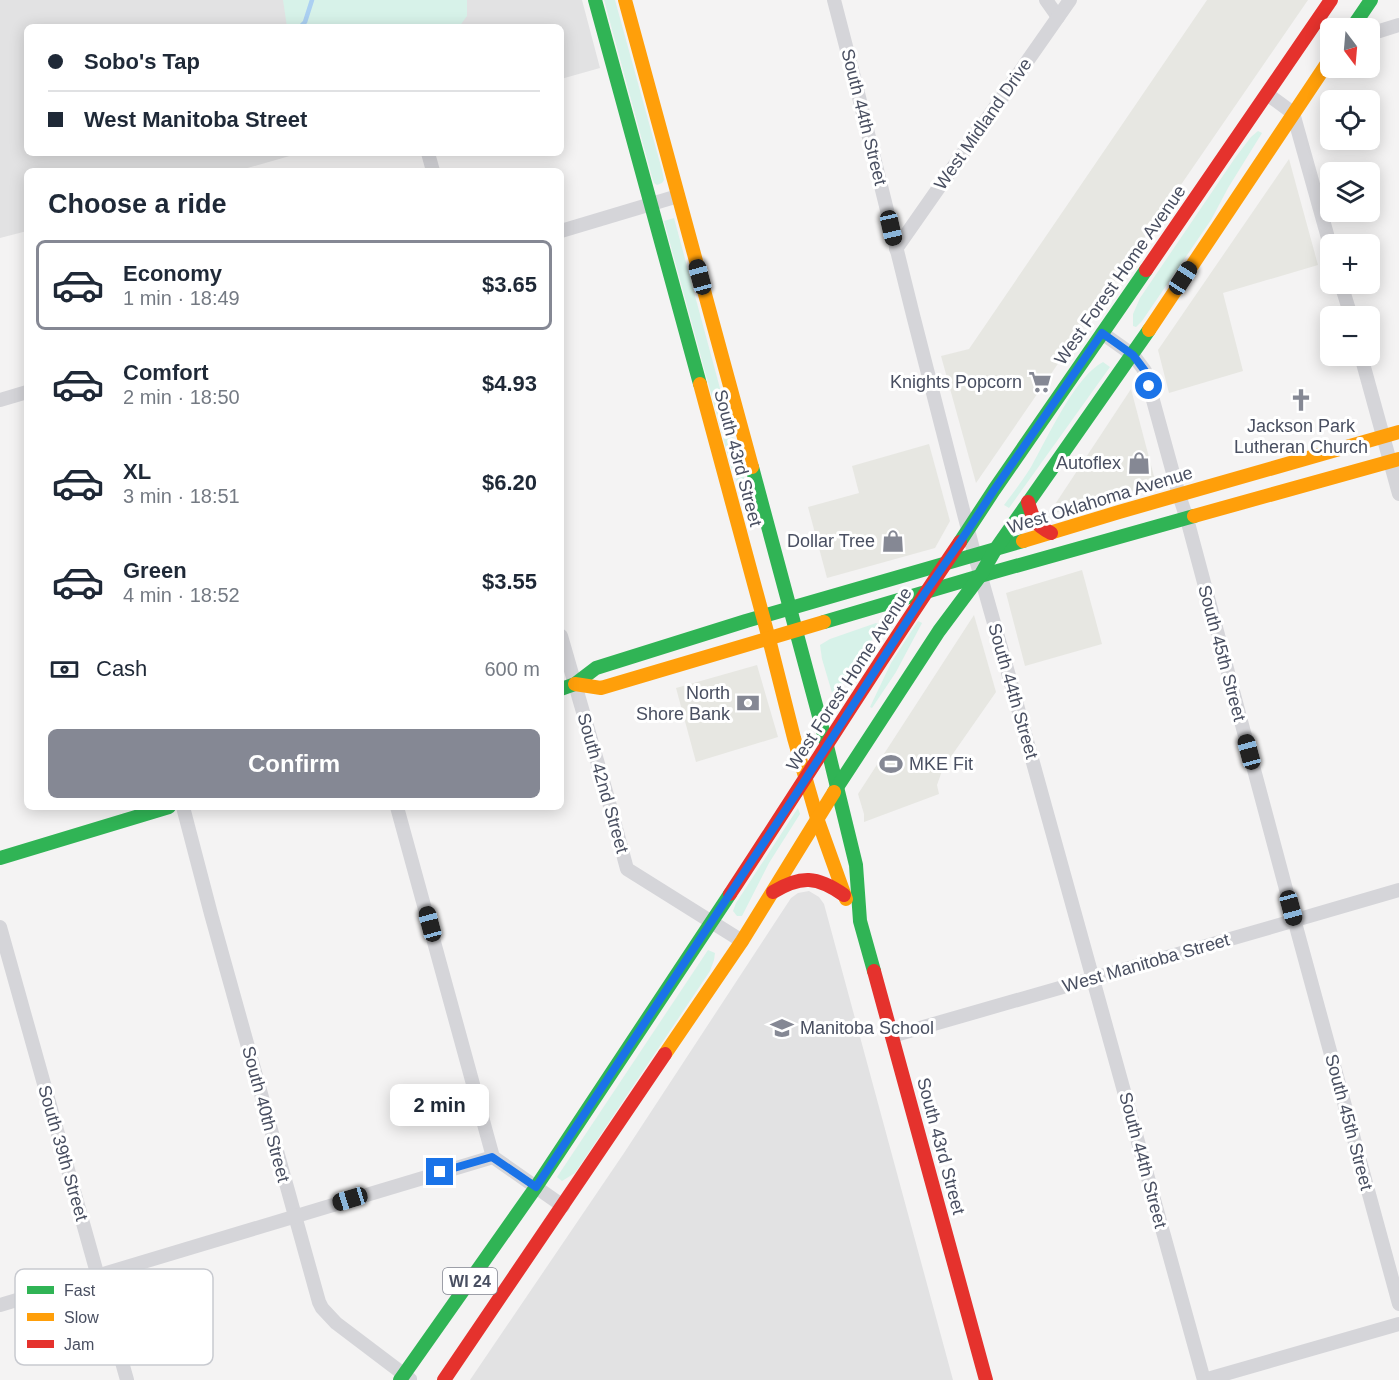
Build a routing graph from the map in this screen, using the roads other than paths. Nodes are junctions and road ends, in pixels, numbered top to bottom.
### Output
1 (595, 0) edge
2 (625, 0) edge
3 (834, 0) edge
4 (1046, 0) edge
5 (1070, 0) edge
6 (1331, 0) edge
7 (1371, 0) edge
8 (1058, 17) junction
9 (1359, 18) edge
10 (1399, 25) edge
11 (1380, 31) edge
12 (1320, 74) edge
13 (1267, 94) junction
14 (1293, 113) junction
15 (678, 196) junction
16 (651, 205) junction
17 (564, 230) edge
18 (1327, 234) edge
19 (896, 249) junction
20 (1102, 333) junction
21 (1133, 355) junction
22 (1364, 366) edge
23 (24, 393) edge
24 (0, 400) edge
25 (1399, 432) edge
26 (1383, 436) junction
27 (1394, 461) edge
28 (1399, 494) edge
29 (1179, 495) junction
30 (1028, 502) junction
31 (1187, 519) junction
32 (968, 530) junction
33 (1051, 533) junction
34 (995, 550) junction
35 (975, 556) junction
36 (945, 565) junction
37 (980, 576) junction
38 (925, 593) junction
39 (789, 609) junction
40 (763, 617) junction
41 (796, 631) junction
42 (769, 639) junction
43 (564, 646) edge
44 (575, 684) junction
45 (564, 688) edge
46 (827, 746) junction
47 (806, 779) junction
48 (837, 788) junction
49 (159, 810) edge
50 (184, 810) edge
51 (399, 810) edge
52 (817, 818) junction
53 (0, 858) edge
54 (1399, 890) edge
55 (773, 892) junction
56 (844, 895) junction
57 (1294, 920) junction
58 (860, 921) junction
59 (712, 923) junction
60 (0, 927) edge
61 (742, 941) junction
62 (1093, 980) junction
63 (892, 1036) junction
64 (492, 1157) junction
65 (536, 1187) junction
66 (563, 1206) junction
67 (294, 1216) junction
68 (96, 1269) edge
69 (118, 1269) edge
70 (15, 1300) edge
71 (1399, 1304) edge
72 (0, 1305) edge
73 (1399, 1324) edge
74 (123, 1365) edge
75 (406, 1378) edge
76 (127, 1380) edge
77 (444, 1380) edge
78 (986, 1380) edge
79 (1204, 1380) edge

1 - 16 main road, South 43rd Street
2 - 15 main road, South 43rd Street
3 - 19 street, South 44th Street
4 - 8 street
5 - 8 street, West Midland Drive
6 - 13 main road, West Forest Home Avenue / WI 24
7 - 9 main road
8 - 19 street, West Midland Drive
10 - 11 street
12 - 14 main road, WI 24
13 - 14 street
13 - 20 main road, West Forest Home Avenue / WI 24
14 - 18 street
14 - 21 main road, WI 24
15 - 16 street
15 - 39 main road, South 43rd Street
16 - 17 street
16 - 40 main road, South 43rd Street
19 - 32 street, South 44th Street
20 - 21 street, South 45th Street
20 - 32 main road, West Forest Home Avenue / WI 24
21 - 29 street, South 45th Street
21 - 30 main road, WI 24
22 - 26 street
23 - 24 street
25 - 26 main road, West Oklahoma Avenue
26 - 27 street
26 - 29 main road, West Oklahoma Avenue
27 - 28 street
27 - 31 main road, West Oklahoma Avenue
29 - 31 street, South 45th Street
29 - 33 main road, West Oklahoma Avenue
30 - 33 main road
30 - 34 main road, WI 24
31 - 37 main road, West Oklahoma Avenue
31 - 57 street, South 45th Street
32 - 35 street, South 44th Street
32 - 36 main road, West Forest Home Avenue / WI 24
33 - 34 main road, West Oklahoma Avenue
34 - 35 main road, West Oklahoma Avenue
34 - 37 main road, WI 24
35 - 36 main road, West Oklahoma Avenue
35 - 37 street, South 44th Street
36 - 38 main road, West Forest Home Avenue / WI 24
36 - 39 main road, West Oklahoma Avenue
37 - 38 main road, West Oklahoma Avenue
37 - 48 main road, WI 24
37 - 62 street, South 44th Street
38 - 41 main road, West Oklahoma Avenue
38 - 46 main road, West Forest Home Avenue / WI 24
39 - 40 main road, West Oklahoma Avenue
39 - 41 main road, South 43rd Street
40 - 42 main road, South 43rd Street
40 - 44 main road, West Oklahoma Avenue
41 - 42 main road, West Oklahoma Avenue
41 - 46 main road, South 43rd Street
42 - 44 main road, West Oklahoma Avenue
42 - 47 main road, South 43rd Street
43 - 44 street, South 42nd Street
44 - 45 main road, West Oklahoma Avenue
44 - 59 street, South 42nd Street
46 - 47 main road, West Forest Home Avenue / WI 24
46 - 48 main road, South 43rd Street
47 - 52 main road, South 43rd Street
47 - 59 main road, West Forest Home Avenue / WI 24
48 - 52 main road, WI 24
48 - 58 main road, South 43rd Street
49 - 53 main road
50 - 67 street, South 40th Street
51 - 64 street
52 - 55 main road, WI 24
52 - 56 main road, South 43rd Street
54 - 57 street, West Manitoba Street
55 - 56 main road
55 - 61 main road, WI 24
56 - 58 main road, South 43rd Street
57 - 62 street, West Manitoba Street
57 - 71 street, South 45th Street
58 - 63 main road, South 43rd Street
59 - 61 street, South 42nd Street
59 - 65 main road, West Forest Home Avenue / WI 24
60 - 68 street, South 39th Street
61 - 66 main road, WI 24
62 - 63 street, West Manitoba Street
62 - 79 street, South 44th Street
63 - 78 main road, South 43rd Street
64 - 65 street
64 - 67 street
65 - 66 street
65 - 75 main road, West Forest Home Avenue / WI 24
66 - 77 main road, WI 24
67 - 69 street
67 - 75 street, South 40th Street
70 - 72 street
73 - 79 street
74 - 76 street, South 39th Street

